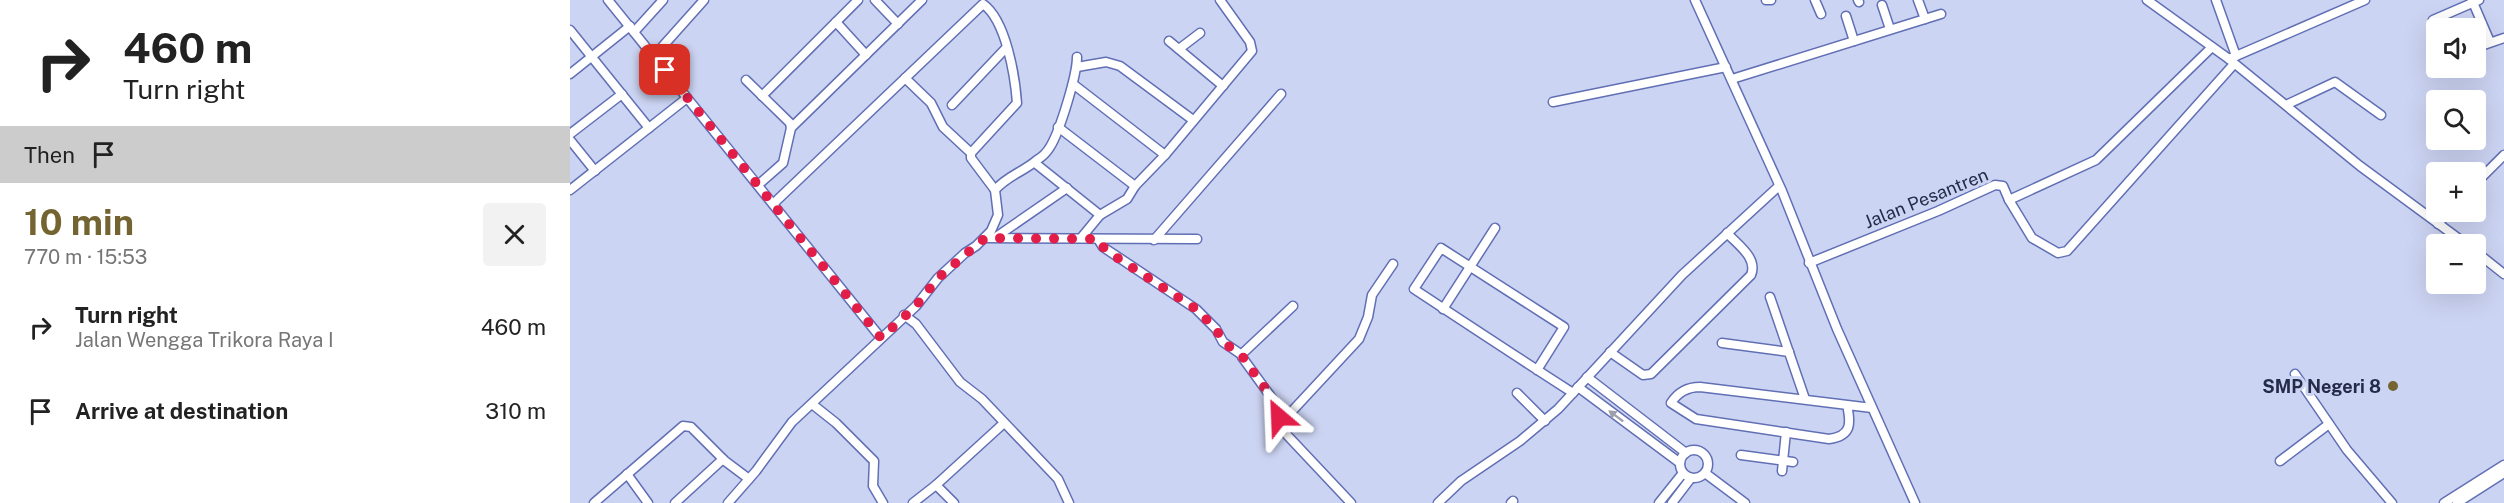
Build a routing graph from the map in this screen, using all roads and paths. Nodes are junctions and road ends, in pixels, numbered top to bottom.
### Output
1 (608, 0) edge
2 (663, 0) edge
3 (704, 0) edge
4 (858, 0) edge
5 (875, 0) edge
6 (922, 0) edge
7 (1220, 0) edge
8 (1695, 0) edge
9 (1766, 0) edge
10 (1771, 0) edge
11 (1815, 0) edge
12 (1918, 0) edge
13 (2147, 0) edge
14 (2216, 0) edge
15 (2366, 0) edge
16 (2474, 1) edge
17 (1882, 5) dead end
18 (1821, 14) dead end
19 (1941, 14) dead end
20 (1846, 16) dead end
21 (2437, 18) edge
22 (1924, 19) junction
23 (836, 22) junction
24 (898, 24) junction
25 (632, 29) junction
26 (1890, 29) junction
27 (570, 30) edge
28 (1200, 33) dead end
29 (2504, 38) edge
30 (1854, 40) junction
31 (1169, 41) dead end
32 (2490, 42) junction
33 (2486, 44) edge
34 (2212, 47) junction
35 (1006, 48) junction
36 (1179, 49) junction
37 (866, 54) junction
38 (592, 56) junction
39 (654, 56) junction
40 (1077, 57) dead end
41 (2233, 60) junction
42 (1077, 67) junction
43 (1726, 67) junction
44 (570, 74) edge
45 (905, 78) junction
46 (1732, 79) junction
47 (746, 80) dead end
48 (1073, 84) junction
49 (1223, 86) junction
50 (622, 93) junction
51 (1281, 94) dead end
52 (762, 96) junction
53 (687, 98) junction
54 (1553, 102) dead end
55 (952, 105) dead end
56 (2286, 105) junction
57 (2381, 115) dead end
58 (1193, 120) junction
59 (1059, 127) junction
60 (649, 128) junction
61 (792, 128) junction
62 (570, 134) edge
63 (570, 140) edge
64 (971, 153) junction
65 (1165, 155) junction
66 (2504, 155) edge
67 (1035, 163) junction
68 (595, 171) junction
69 (2486, 173) edge
70 (758, 185) junction
71 (1135, 186) junction
72 (1779, 186) junction
73 (1067, 188) junction
74 (570, 190) edge
75 (994, 190) junction
76 (2009, 200) junction
77 (773, 204) junction
78 (1100, 214) junction
79 (2438, 224) joint
80 (1495, 228) dead end
81 (1728, 233) junction
82 (2452, 234) edge
83 (985, 238) junction
84 (995, 238) junction
85 (1081, 238) junction
86 (1098, 239) junction
87 (1197, 239) dead end
88 (1154, 240) junction
89 (2486, 260) edge
90 (1809, 263) junction
91 (1393, 264) dead end
92 (1470, 267) junction
93 (2504, 274) edge
94 (1770, 297) dead end
95 (1293, 306) dead end
96 (1443, 309) junction
97 (903, 315) junction
98 (881, 338) junction
99 (1722, 343) dead end
100 (1610, 352) junction
101 (1789, 352) junction
102 (1242, 356) junction
103 (1537, 370) junction
104 (2295, 374) dead end
105 (1587, 377) junction
106 (1575, 390) junction
107 (1517, 393) dead end
108 (1805, 399) junction
109 (812, 404) junction
110 (1847, 405) junction
111 (1872, 408) junction
112 (1545, 421) junction
113 (1644, 421) junction
114 (1004, 423) junction
115 (1281, 423) junction
116 (2329, 424) junction
117 (1637, 431) junction
118 (1786, 432) junction
119 (1686, 453) junction
120 (1741, 455) dead end
121 (723, 459) junction
122 (2280, 461) dead end
123 (1793, 462) dead end
124 (1680, 463) junction
125 (2504, 465) edge
126 (1782, 466) junction
127 (1683, 473) junction
128 (1705, 473) junction
129 (2504, 473) edge
130 (627, 474) junction
131 (1691, 478) junction
132 (749, 479) junction
133 (936, 485) junction
134 (1347, 502) edge
135 (594, 503) edge
136 (648, 503) edge
137 (675, 503) edge
138 (728, 503) edge
139 (883, 503) edge
140 (913, 503) edge
141 (954, 503) edge
142 (1069, 503) edge
143 (1438, 503) edge
144 (1659, 503) edge
145 (1672, 503) edge
146 (1745, 503) edge
147 (1915, 503) edge
148 (2392, 503) edge
149 (2444, 503) edge
150 (2457, 503) edge

1 - 25 street
2 - 25 street
3 - 39 street
4 - 23 street
5 - 24 street
6 - 24 street
7 - 49 street
8 - 43 street
9 - 10 street
11 - 18 street
12 - 22 street
13 - 34 street
14 - 41 street
15 - 41 street
16 - 21 street
16 - 32 street
17 - 26 street
19 - 22 street
20 - 30 street
22 - 26 street
23 - 37 street
23 - 52 street
24 - 37 street
25 - 38 street
25 - 39 street
26 - 30 street
27 - 38 street
28 - 36 street
29 - 32 street
30 - 46 street
31 - 36 street
32 - 33 street
34 - 41 street
34 - 76 street, Jalan Pesantren
35 - 45 street
35 - 55 street
35 - 64 street
36 - 49 street
37 - 61 street
38 - 44 street
38 - 50 street
39 - 53 street
40 - 42 street
41 - 56 street
41 - 76 street
42 - 48 street
42 - 58 street
43 - 46 street
43 - 54 street
45 - 64 street
45 - 77 street
46 - 72 street
47 - 52 street
48 - 59 street
48 - 65 street
49 - 58 street
50 - 60 street
50 - 62 street
51 - 88 street
52 - 61 street
53 - 60 street
53 - 70 street
56 - 57 street
56 - 79 street
58 - 65 street
59 - 67 street
59 - 71 street
60 - 68 street
61 - 70 street
63 - 68 street
64 - 75 street
65 - 71 street
66 - 69 street
67 - 73 street
67 - 75 street
68 - 74 street
70 - 77 street
71 - 78 street
72 - 81 street
72 - 90 street
73 - 78 street
73 - 84 street
75 - 83 street
76 - 90 street, Jalan Pesantren
77 - 98 street
78 - 85 street
79 - 82 street
80 - 92 street
81 - 100 street
81 - 100 street
83 - 84 street
83 - 97 street
84 - 85 street
85 - 86 street
86 - 88 street
86 - 102 street
87 - 88 street
89 - 93 street
90 - 111 street
91 - 115 street
92 - 96 street
92 - 96 street
92 - 103 street
94 - 101 street
95 - 102 street
96 - 103 street
97 - 98 street
97 - 114 street
98 - 109 street
99 - 101 street
100 - 105 street
101 - 108 street
102 - 115 street
103 - 106 street
104 - 116 street
105 - 106 street
105 - 113 street
106 - 112 street
117 -> 106 street
107 - 112 street
108 - 110 street
108 - 118 street
109 - 132 street
109 - 139 street
110 - 111 street
110 - 118 street
111 - 147 street
112 - 143 street
113 - 117 street
113 - 119 street
114 - 133 street
114 - 142 street
115 - 134 street
116 - 122 street
116 - 148 street
117 - 124 street
118 - 126 street
119 - 124 street
119 - 128 street
120 - 126 street
121 - 130 street
121 - 132 street
121 - 137 street
123 - 126 street
124 - 127 street
125 - 149 street
127 - 131 street
127 - 144 street
128 - 131 street
128 - 146 street
129 - 150 street
130 - 135 street
130 - 136 street
131 - 145 street
132 - 138 street
133 - 140 street
133 - 141 street

